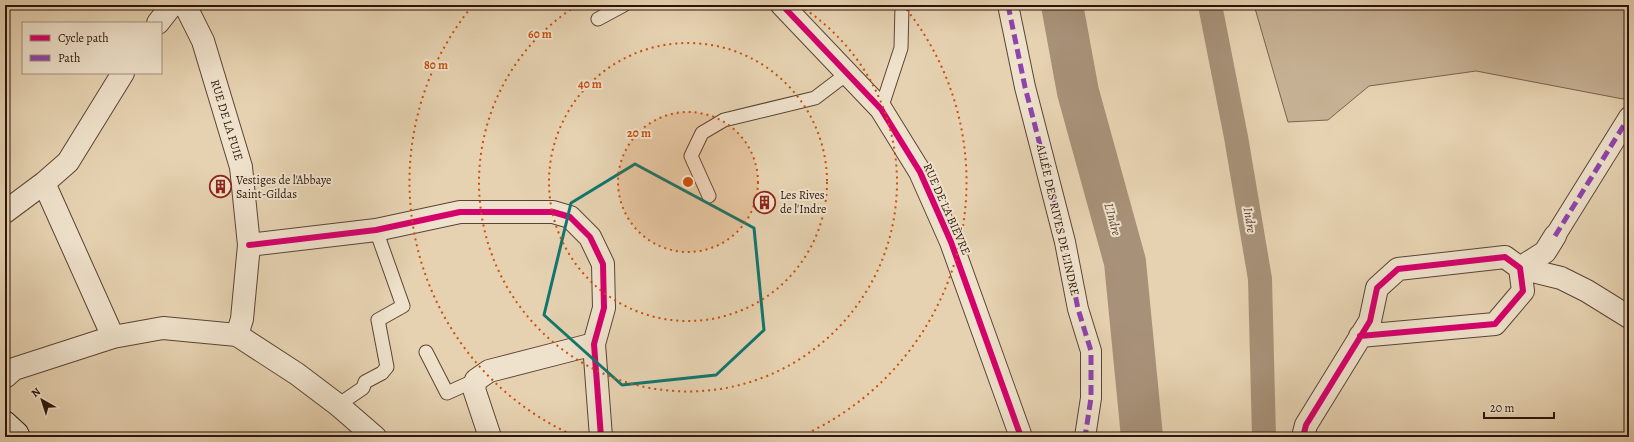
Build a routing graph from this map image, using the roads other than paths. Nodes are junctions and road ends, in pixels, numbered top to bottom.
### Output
1 (172, 5) edge
2 (185, 5) edge
3 (624, 5) edge
4 (782, 5) edge
5 (902, 5) edge
6 (1008, 5) edge
7 (598, 18) dead end
8 (159, 22) edge
9 (848, 73) junction
10 (122, 74) edge
11 (881, 109) junction
12 (1629, 117) edge
13 (44, 183) junction
14 (709, 196) dead end
15 (5, 212) edge
16 (376, 230) junction
17 (1555, 236) joint
18 (250, 245) junction
19 (1520, 268) junction
20 (1622, 313) edge
21 (237, 335) junction
22 (1360, 336) junction
23 (113, 337) junction
24 (594, 344) junction
25 (426, 352) dead end
26 (8, 367) edge
27 (476, 380) junction
28 (338, 405) junction
29 (5, 422) edge
30 (19, 437) edge
31 (373, 437) edge
32 (490, 437) edge
33 (601, 437) edge
34 (1021, 437) edge
35 (1085, 437) edge
36 (1303, 437) edge

1 - 8 street
2 - 18 street, RUE DE LA FUIE
3 - 7 lane
4 - 9 street, RUE DE LA BIÈVRE
5 - 11 lane
6 - 35 street, ALLÉE DES RIVES DE L'INDRE
9 - 11 street, RUE DE LA BIÈVRE
9 - 14 lane
10 - 13 street
11 - 34 street, RUE DE LA BIÈVRE
12 - 17 street
13 - 15 street
13 - 23 street
16 - 18 street
16 - 24 street
16 - 28 lane
17 - 19 street
18 - 21 street, RUE DE LA FUIE
19 - 20 street
19 - 22 street
19 - 22 street
21 - 23 street
21 - 28 street
22 - 36 street
23 - 26 street
24 - 27 street
24 - 33 street
25 - 27 lane
27 - 32 street
28 - 31 street
29 - 30 street

